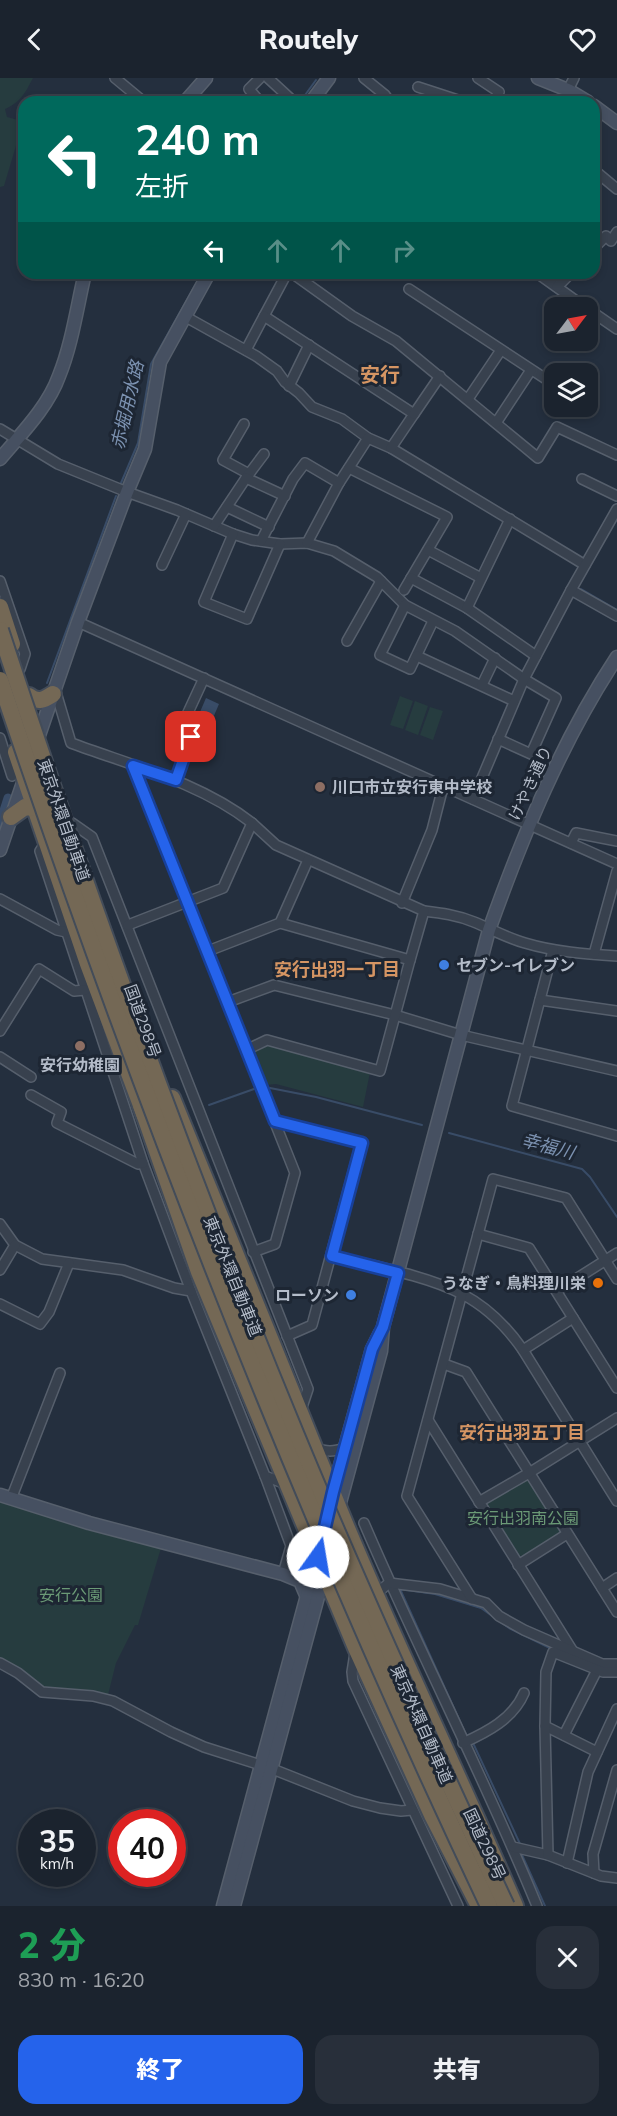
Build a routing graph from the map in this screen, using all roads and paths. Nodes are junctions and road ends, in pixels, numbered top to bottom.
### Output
1 (115, 78) edge
2 (206, 78) edge
3 (261, 78) edge
4 (268, 78) edge
5 (328, 78) edge
6 (364, 78) edge
7 (478, 78) edge
8 (538, 78) edge
9 (574, 78) edge
10 (418, 87) dead end
11 (568, 90) junction
12 (137, 96) edge
13 (190, 96) edge
14 (255, 96) edge
15 (288, 96) edge
16 (315, 96) edge
17 (385, 96) edge
18 (444, 96) edge
19 (497, 96) edge
20 (578, 96) edge
21 (600, 110) edge
22 (617, 123) edge
23 (600, 175) edge
24 (617, 189) edge
25 (617, 232) edge
26 (600, 242) edge
27 (84, 279) edge
28 (206, 279) edge
29 (284, 279) edge
30 (301, 279) edge
31 (546, 279) edge
32 (565, 279) edge
33 (557, 287) junction
34 (409, 290) dead end
35 (571, 297) edge
36 (186, 316) junction
37 (264, 316) junction
38 (598, 316) edge
39 (617, 329) edge
40 (309, 345) junction
41 (246, 350) junction
42 (501, 351) junction
43 (531, 370) junction
44 (440, 376) junction
45 (544, 378) edge
46 (290, 386) junction
47 (468, 399) junction
48 (414, 414) junction
49 (496, 423) junction
50 (243, 424) dead end
51 (0, 429) edge
52 (368, 438) junction
53 (16, 440) junction
54 (391, 448) junction
55 (264, 454) dead end
56 (617, 455) edge
57 (0, 459) edge
58 (349, 468) junction
59 (247, 476) junction
60 (582, 479) dead end
61 (339, 483) junction
62 (127, 492) junction
63 (285, 496) junction
64 (617, 496) edge
65 (226, 507) junction
66 (617, 509) edge
67 (186, 514) junction
68 (510, 519) junction
69 (214, 526) junction
70 (269, 527) junction
71 (233, 534) junction
72 (261, 541) junction
73 (307, 543) junction
74 (280, 544) junction
75 (428, 550) junction
76 (162, 565) dead end
77 (585, 565) junction
78 (411, 578) junction
79 (482, 578) junction
80 (0, 581) edge
81 (381, 581) junction
82 (404, 590) dead end
83 (571, 590) junction
84 (405, 605) junction
85 (0, 608) edge
86 (467, 608) junction
87 (617, 616) edge
88 (433, 621) junction
89 (78, 622) junction
90 (0, 630) edge
91 (347, 641) dead end
92 (417, 656) junction
93 (536, 656) junction
94 (617, 657) edge
95 (495, 658) junction
96 (20, 669) junction
97 (204, 678) junction
98 (524, 679) junction
99 (0, 680) edge
100 (482, 685) junction
101 (54, 691) junction
102 (29, 696) junction
103 (514, 701) junction
104 (0, 704) edge
105 (40, 731) junction
106 (0, 738) edge
107 (498, 739) junction
108 (133, 766) junction
109 (18, 777) junction
110 (176, 780) junction
111 (442, 786) junction
112 (473, 799) junction
113 (34, 808) junction
114 (11, 817) junction
115 (72, 823) junction
116 (252, 823) junction
117 (529, 824) junction
118 (617, 841) edge
119 (46, 842) junction
120 (571, 843) junction
121 (0, 850) edge
122 (308, 860) junction
123 (617, 864) edge
124 (617, 871) edge
125 (0, 899) edge
126 (187, 902) junction
127 (402, 903) junction
128 (424, 911) junction
129 (279, 923) junction
130 (128, 924) junction
131 (489, 930) junction
132 (66, 932) junction
133 (553, 950) junction
134 (208, 951) junction
135 (594, 954) junction
136 (617, 956) edge
137 (410, 960) junction
138 (85, 990) junction
139 (540, 1000) junction
140 (228, 1002) junction
141 (617, 1011) edge
142 (395, 1015) junction
143 (0, 1031) edge
144 (461, 1035) junction
145 (246, 1050) junction
146 (527, 1051) junction
147 (0, 1058) edge
148 (617, 1071) edge
149 (31, 1077) dead end
150 (31, 1095) dead end
151 (172, 1098) junction
152 (141, 1105) junction
153 (275, 1121) junction
154 (617, 1137) edge
155 (143, 1163) junction
156 (0, 1224) edge
157 (478, 1234) junction
158 (15, 1245) junction
159 (253, 1252) junction
160 (617, 1253) edge
161 (332, 1256) junction
162 (605, 1261) junction
163 (69, 1263) junction
164 (0, 1270) edge
165 (398, 1273) junction
166 (617, 1280) edge
167 (191, 1291) junction
168 (557, 1291) junction
169 (462, 1294) junction
170 (0, 1304) edge
171 (573, 1318) junction
172 (383, 1327) junction
173 (287, 1336) junction
174 (523, 1350) junction
175 (444, 1365) junction
176 (60, 1373) dead end
177 (617, 1388) edge
178 (301, 1412) junction
179 (617, 1418) edge
180 (428, 1420) junction
181 (301, 1429) dead end
182 (580, 1440) junction
183 (276, 1445) dead end
184 (315, 1448) junction
185 (345, 1448) junction
186 (529, 1473) junction
187 (265, 1476) junction
188 (288, 1485) junction
189 (5, 1497) edge
190 (336, 1500) junction
191 (617, 1501) edge
192 (479, 1502) junction
193 (364, 1523) dead end
194 (567, 1534) junction
195 (321, 1564) junction
196 (518, 1565) junction
197 (283, 1574) junction
198 (617, 1578) edge
199 (389, 1583) junction
200 (602, 1588) junction
201 (376, 1594) junction
202 (306, 1595) junction
203 (472, 1599) junction
204 (617, 1612) edge
205 (342, 1613) junction
206 (313, 1614) junction
207 (382, 1617) dead end
208 (356, 1640) junction
209 (572, 1650) junction
210 (0, 1663) edge
211 (617, 1664) edge
212 (597, 1670) junction
213 (617, 1672) edge
214 (524, 1693) dead end
215 (617, 1708) edge
216 (545, 1726) junction
217 (564, 1735) junction
218 (463, 1743) junction
219 (597, 1752) junction
220 (266, 1767) junction
221 (617, 1770) edge
222 (412, 1810) junction
223 (513, 1847) junction
224 (548, 1855) junction
225 (567, 1863) junction
226 (594, 1873) junction
227 (617, 1878) edge
228 (223, 1906) edge
229 (234, 1906) edge
230 (458, 1906) edge
231 (480, 1906) edge
232 (489, 1906) edge
233 (506, 1906) edge
234 (515, 1906) edge
235 (537, 1906) edge

1 - 12 street
2 - 13 street
3 - 14 street
4 - 15 street
5 - 16 street
6 - 17 street
7 - 19 street
8 - 11 street
9 - 11 street
10 - 18 street
11 - 20 street
21 - 22 street
23 - 24 street
25 - 26 street
27 - 53 street
28 - 36 street
29 - 37 street
30 - 44 street
31 - 33 street
32 - 33 street
33 - 35 street
34 - 42 street
36 - 41 street
36 - 62 street
37 - 40 street
37 - 41 street
38 - 39 street
40 - 46 street
40 - 48 street
41 - 46 street
42 - 43 street
42 - 47 street
43 - 45 street
43 - 49 street
44 - 47 street
44 - 48 street
46 - 52 street
47 - 49 street
48 - 54 street
49 - 56 street
50 - 59 street
51 - 53 street
52 - 54 street
52 - 58 street
53 - 57 street
53 - 62 street
54 - 68 street
55 - 59 street
58 - 61 street
58 - 75 street
59 - 63 street
59 - 65 street
60 - 64 street
61 - 63 street
61 - 73 street
62 - 67 street
62 - 89 street
63 - 70 street
65 - 69 street
65 - 70 street
66 - 77 street
67 - 69 street
67 - 76 street
68 - 77 street
68 - 79 street
69 - 71 street
70 - 72 street
71 - 72 street
71 - 74 street
72 - 74 street
73 - 74 street
73 - 81 street
75 - 78 street
75 - 79 street
77 - 83 street
78 - 82 street
78 - 86 street
79 - 86 street
80 - 96 street
81 - 84 street
81 - 91 street
83 - 87 street
83 - 93 street
84 - 88 street
84 - 92 street
85 - 96 highway, 国道298号
86 - 93 street
88 - 92 street
88 - 95 street
89 - 97 street
89 - 101 street
90 - 233 highway, 東京外環自動車道, bridge
92 - 100 street
93 - 98 street
94 - 117 street, けやき通り
95 - 98 street
95 - 100 street
96 - 102 highway, 国道298号
97 - 110 street
97 - 111 street
98 - 103 street
98 - 107 street
99 - 232 highway, 東京外環自動車道, bridge
100 - 103 street
101 - 102 highway
101 - 105 street
101 - 108 street
102 - 105 highway, 国道298号
103 - 107 street
104 - 109 highway, 国道298号
105 - 109 street
105 - 115 highway, 国道298号
106 - 109 street
107 - 112 street
108 - 110 street
108 - 126 street
109 - 113 highway, 国道298号
109 - 114 street
110 - 116 street
111 - 112 street
111 - 127 street
112 - 117 street
113 - 114 highway
113 - 119 highway, 国道298号
114 - 121 street
115 - 130 street
115 - 151 highway, 国道298号
116 - 122 street
116 - 126 street
117 - 120 street
117 - 131 street, けやき通り
118 - 120 street
119 - 132 street
119 - 152 highway, 国道298号
120 - 123 street
122 - 127 street
122 - 129 street
124 - 135 street
125 - 132 street
126 - 130 street
126 - 134 street
127 - 128 street
128 - 131 street
128 - 137 street
129 - 134 street
129 - 137 street
130 - 159 street
131 - 133 street
131 - 144 street, けやき通り
132 - 138 street
133 - 135 street
133 - 139 street
134 - 140 street
135 - 136 street
137 - 142 street
138 - 143 street
138 - 155 street
139 - 141 street
139 - 146 street
140 - 142 street
140 - 145 street
142 - 144 street
142 - 145 street
144 - 146 street
144 - 165 street, けやき通り
145 - 153 street
146 - 148 street
146 - 154 street
147 - 149 street
150 - 155 street
151 - 178 highway
151 - 181 highway, 国道298号
152 - 183 highway, 国道298号
152 - 188 highway, 国道298号
153 - 159 street
153 - 161 street
155 - 167 street
156 - 158 street
157 - 162 street
157 - 168 street
157 - 169 street
158 - 163 street
158 - 164 street
159 - 173 street
160 - 162 street
161 - 165 street
161 - 173 street
162 - 166 street
162 - 168 street
163 - 167 street
163 - 170 street
165 - 169 street
165 - 172 street, けやき通り
167 - 187 street
168 - 171 street
169 - 174 street
169 - 175 street
171 - 174 street
171 - 177 street
172 - 185 street
172 - 190 street
173 - 178 street
174 - 182 street
175 - 180 street
175 - 186 street
176 - 189 street
178 - 184 highway
179 - 182 street
180 - 192 street
180 - 203 street
182 - 186 street
182 - 191 street
184 - 185 street
184 - 190 highway
185 - 190 street
186 - 192 street
186 - 194 street
187 - 188 street
187 - 197 street
188 - 195 highway, 国道298号
189 - 197 street
190 - 195 street
190 - 201 highway
192 - 196 street
193 - 199 street
194 - 196 street
194 - 200 street
195 - 202 street
195 - 205 highway, 国道298号
195 - 206 street
196 - 209 street
197 - 202 street
198 - 200 street
199 - 201 street
199 - 203 street
199 - 218 street
200 - 204 street
201 - 234 highway
202 - 220 street
203 - 209 street
205 - 206 street
205 - 208 highway, 国道298号
206 - 220 street
207 - 234 highway, 国道298号
208 - 222 street
208 - 231 highway, 国道298号
209 - 211 street
210 - 220 street
212 - 213 street
212 - 216 street
212 - 217 street
214 - 218 street
215 - 219 street
216 - 217 street
216 - 224 street
217 - 219 street
218 - 223 street
219 - 225 street
220 - 222 street
220 - 228 street
220 - 229 street
221 - 226 street
222 - 230 street
223 - 224 street
223 - 235 street
224 - 225 street
225 - 226 street
226 - 227 street

